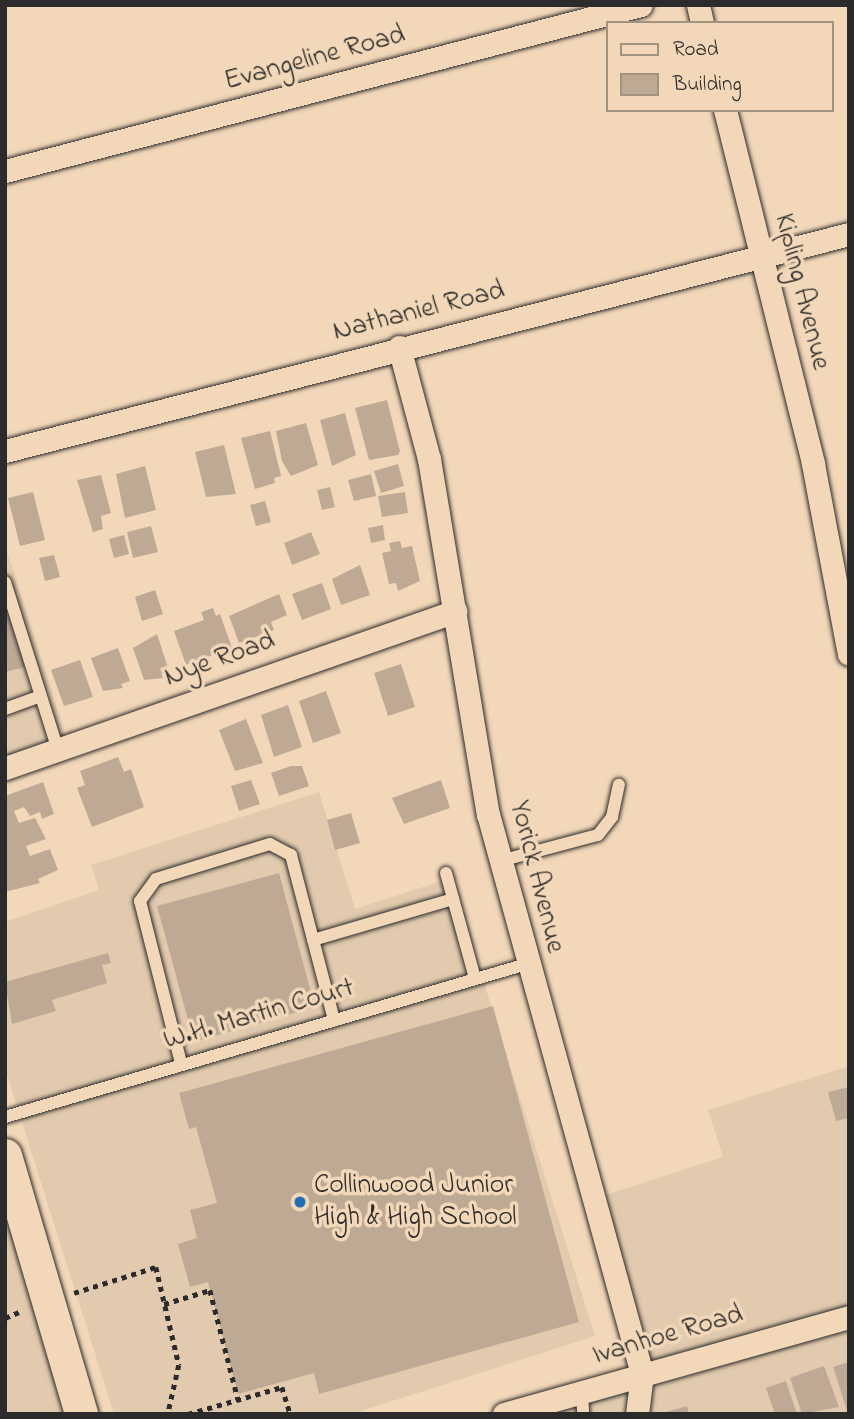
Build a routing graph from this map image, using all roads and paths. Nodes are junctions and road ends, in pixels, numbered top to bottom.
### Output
1 (640, 5) edge
2 (726, 112) edge
3 (5, 171) edge
4 (849, 234) edge
5 (762, 256) junction
6 (399, 347) junction
7 (5, 451) edge
8 (5, 582) edge
9 (455, 611) junction
10 (849, 654) edge
11 (40, 696) junction
12 (5, 709) edge
13 (58, 750) junction
14 (5, 768) edge
15 (620, 785) dead end
16 (500, 861) junction
17 (446, 873) dead end
18 (453, 899) junction
19 (313, 940) junction
20 (527, 964) junction
21 (475, 978) junction
22 (334, 1020) junction
23 (181, 1063) junction
24 (5, 1117) edge
25 (5, 1155) edge
26 (73, 1294) dead end
27 (164, 1304) junction
28 (19, 1312) dead end
29 (849, 1317) edge
30 (5, 1318) edge
31 (642, 1374) junction
32 (238, 1399) junction
33 (582, 1403) edge
34 (80, 1414) edge
35 (168, 1414) edge
36 (188, 1414) edge
37 (290, 1414) edge
38 (504, 1414) edge
39 (637, 1414) edge

1 - 3 street, Evangeline Road
2 - 5 street, Kipling Avenue
4 - 5 street, Nathaniel Road
5 - 6 street, Nathaniel Road
5 - 10 street, Kipling Avenue
6 - 7 street, Nathaniel Road
6 - 9 street, Yorick Avenue
8 - 11 lane
9 - 13 street, Nye Road
9 - 16 street, Yorick Avenue
11 - 12 lane
11 - 13 lane
13 - 14 street, Nye Road
15 - 16 lane
16 - 20 street, Yorick Avenue
17 - 18 lane
18 - 19 lane
18 - 21 lane
19 - 22 lane
19 - 23 lane
20 - 21 lane, W.H. Martin Court
20 - 31 street, Yorick Avenue
21 - 22 lane, W.H. Martin Court
22 - 23 lane, W.H. Martin Court
23 - 24 lane, W.H. Martin Court
25 - 34 street
26 - 27 path
27 - 32 path
27 - 35 path
28 - 30 path
29 - 31 street, Ivanhoe Road
31 - 33 street, Ivanhoe Road
31 - 39 street, Yorick Avenue
32 - 36 path
32 - 37 path
33 - 38 street, Ivanhoe Road

